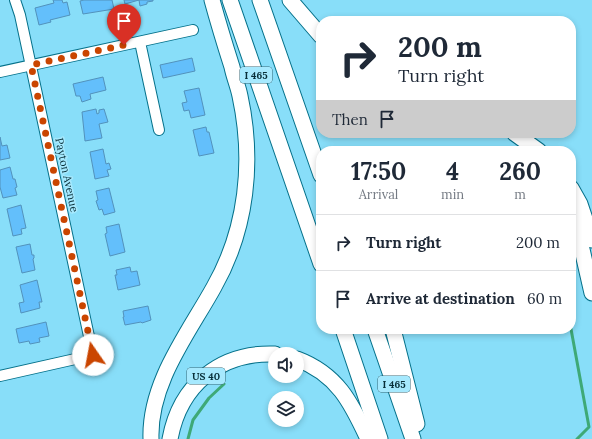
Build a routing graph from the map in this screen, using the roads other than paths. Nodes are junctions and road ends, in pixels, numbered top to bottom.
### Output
1 (15, 0) edge
2 (212, 0) edge
3 (230, 0) edge
4 (260, 0) edge
5 (290, 0) edge
6 (193, 30) dead end
7 (316, 30) edge
8 (140, 42) junction
9 (31, 65) junction
10 (0, 72) edge
11 (159, 130) dead end
12 (521, 138) edge
13 (532, 146) edge
14 (316, 161) edge
15 (576, 197) edge
16 (576, 227) edge
17 (592, 240) edge
18 (316, 249) edge
19 (592, 293) edge
20 (346, 334) edge
21 (377, 334) edge
22 (394, 334) edge
23 (268, 354) edge
24 (304, 363) edge
25 (0, 376) edge
26 (151, 439) edge
27 (170, 439) edge
28 (368, 439) edge
29 (380, 439) edge
30 (413, 439) edge
31 (421, 439) edge

1 - 9 street, Payton Avenue
2 - 26 highway
3 - 18 highway, I 465
4 - 14 highway, I 465
5 - 7 highway
6 - 8 street
8 - 9 street
8 - 11 street
9 - 10 street
9 - 25 street, Payton Avenue
12 - 13 highway
15 - 17 highway
16 - 19 highway
20 - 29 highway, I 465
21 - 30 highway, I 465
22 - 31 highway
23 - 27 highway, US 40
24 - 28 highway

